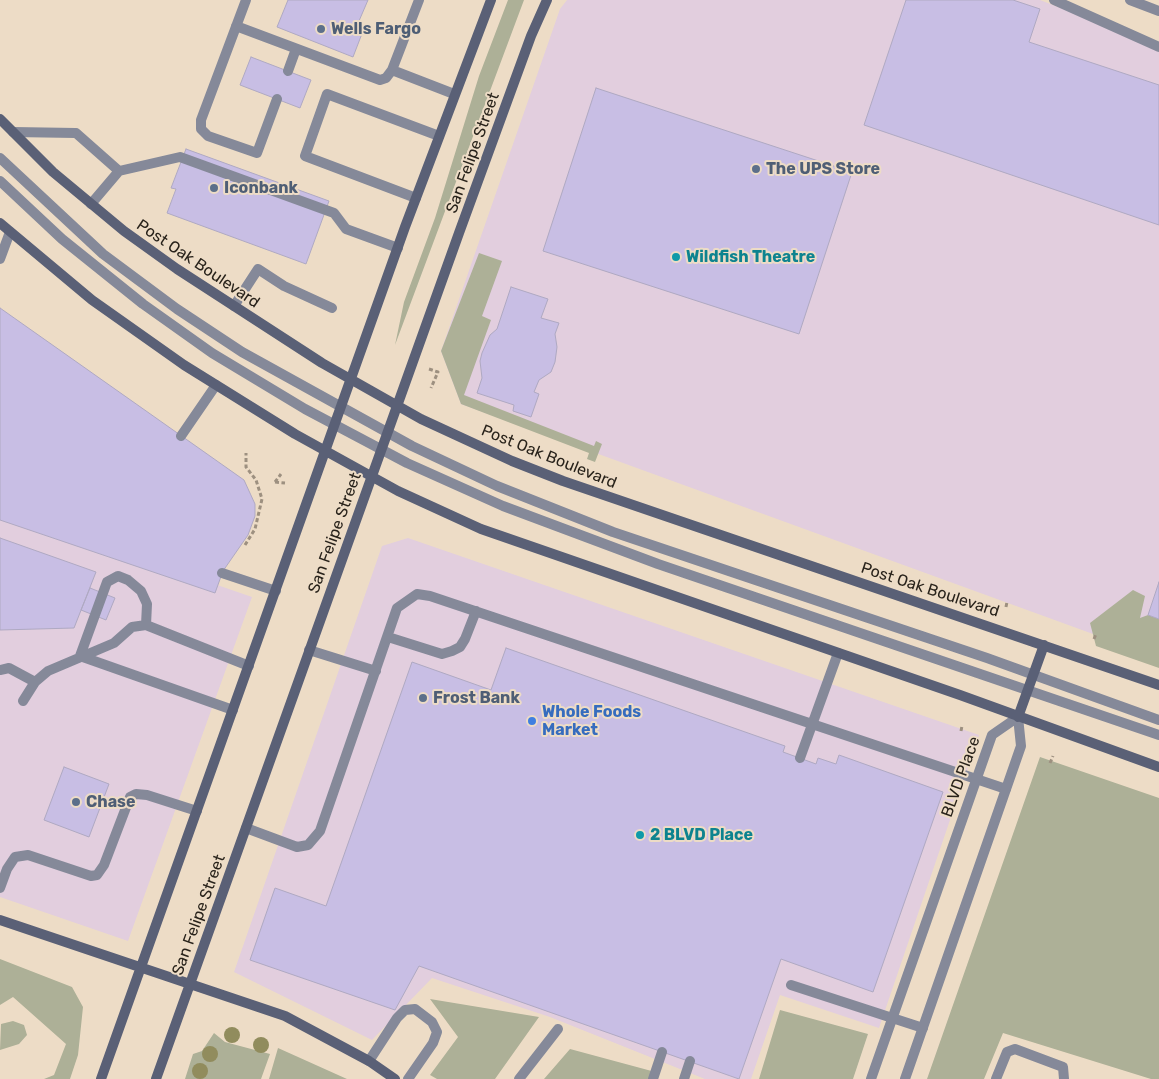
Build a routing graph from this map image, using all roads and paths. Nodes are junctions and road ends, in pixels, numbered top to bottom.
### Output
1 (246, 0) edge
2 (419, 0) edge
3 (491, 0) edge
4 (547, 0) edge
5 (1054, 0) edge
6 (1130, 0) edge
7 (1159, 11) edge
8 (236, 26) junction
9 (1159, 47) edge
10 (296, 49) junction
11 (392, 70) junction
12 (288, 71) dead end
13 (454, 94) junction
14 (277, 99) dead end
15 (0, 120) edge
16 (12, 132) junction
17 (438, 136) junction
18 (0, 158) edge
19 (119, 171) junction
20 (0, 181) edge
21 (416, 198) junction
22 (91, 204) junction
23 (0, 224) edge
24 (10, 232) junction
25 (398, 248) junction
26 (0, 259) edge
27 (234, 306) junction
28 (332, 308) dead end
29 (428, 368) dead end
30 (351, 380) junction
31 (216, 385) junction
32 (431, 388) dead end
33 (397, 406) junction
34 (341, 408) junction
35 (335, 425) junction
36 (387, 433) junction
37 (181, 436) dead end
38 (382, 449) junction
39 (326, 451) junction
40 (246, 453) dead end
41 (281, 474) dead end
42 (372, 477) junction
43 (285, 483) dead end
44 (245, 545) dead end
45 (222, 573) dead end
46 (276, 591) junction
47 (1007, 602) dead end
48 (1006, 607) dead end
49 (476, 611) junction
50 (146, 625) junction
51 (1096, 634) dead end
52 (388, 637) junction
53 (1094, 639) dead end
54 (1044, 645) junction
55 (309, 650) junction
56 (838, 653) junction
57 (80, 656) junction
58 (249, 666) junction
59 (0, 670) edge
60 (376, 671) junction
61 (1033, 675) junction
62 (35, 682) junction
63 (1159, 685) edge
64 (1028, 690) junction
65 (22, 701) dead end
66 (233, 710) junction
67 (1018, 717) junction
68 (1159, 720) edge
69 (813, 723) junction
70 (962, 726) dead end
71 (961, 731) dead end
72 (1159, 735) edge
73 (1053, 756) dead end
74 (800, 758) dead end
75 (1050, 763) dead end
76 (1159, 768) edge
77 (976, 778) junction
78 (1006, 788) junction
79 (197, 811) junction
80 (246, 828) junction
81 (0, 888) edge
82 (0, 920) edge
83 (142, 969) junction
84 (190, 985) junction
85 (791, 985) dead end
86 (892, 1018) junction
87 (923, 1028) junction
88 (558, 1029) dead end
89 (662, 1052) dead end
90 (369, 1061) junction
91 (690, 1062) dead end
92 (101, 1079) edge
93 (156, 1079) edge
94 (395, 1079) edge
95 (408, 1079) edge
96 (519, 1079) edge
97 (653, 1079) edge
98 (684, 1079) edge
99 (871, 1079) edge
100 (905, 1079) edge
101 (996, 1079) edge
102 (1064, 1079) edge

1 - 8 street
2 - 11 street
3 - 13 main road
4 - 33 main road, San Felipe Street
5 - 9 street
6 - 7 street
8 - 10 street
8 - 14 street
10 - 11 street
10 - 12 street
11 - 13 street
13 - 17 main road
15 - 16 main road, Post Oak Boulevard
16 - 19 street
16 - 22 main road, Post Oak Boulevard
17 - 21 main road
17 - 21 street
18 - 34 street
19 - 22 street
19 - 25 street
20 - 35 street
21 - 25 main road
22 - 27 main road, Post Oak Boulevard
23 - 24 main road
24 - 26 street
24 - 31 main road
25 - 30 main road
27 - 28 street
27 - 30 main road, Post Oak Boulevard
29 - 32 path
30 - 33 main road, Post Oak Boulevard
30 - 34 main road
31 - 37 street
31 - 39 main road
33 - 36 main road, San Felipe Street
33 - 54 main road, Post Oak Boulevard
34 - 35 main road
34 - 36 street
35 - 38 street
35 - 39 main road
36 - 38 main road, San Felipe Street
36 - 61 street
38 - 42 main road, San Felipe Street
38 - 64 street
39 - 42 main road
39 - 46 main road
40 - 44 path
41 - 43 path
42 - 55 main road, San Felipe Street
42 - 56 main road
45 - 46 street
46 - 58 main road
47 - 48 path
49 - 52 street
49 - 52 street
49 - 69 street
50 - 57 street
50 - 57 street
50 - 58 street
51 - 53 path
52 - 60 street
54 - 61 main road
54 - 63 main road, Post Oak Boulevard
55 - 60 street
55 - 80 main road, San Felipe Street
56 - 67 main road
56 - 69 street
57 - 62 street
57 - 66 street
58 - 66 main road
59 - 62 street
60 - 80 street
61 - 64 main road
61 - 68 street
62 - 65 street
64 - 67 main road
64 - 72 street
66 - 79 main road
67 - 76 main road
67 - 77 street, BLVD Place
67 - 78 street
69 - 74 street
69 - 77 street
70 - 71 path
73 - 75 path
77 - 78 street
77 - 86 street, BLVD Place
78 - 87 street
79 - 81 street
79 - 83 main road
80 - 84 main road, San Felipe Street
82 - 83 main road
83 - 84 main road
83 - 92 main road
84 - 90 main road
84 - 93 main road, San Felipe Street
85 - 86 street
86 - 87 street
86 - 99 street, BLVD Place
87 - 100 street
88 - 96 street
89 - 97 street
90 - 94 main road
90 - 95 street
91 - 98 street
101 - 102 street

